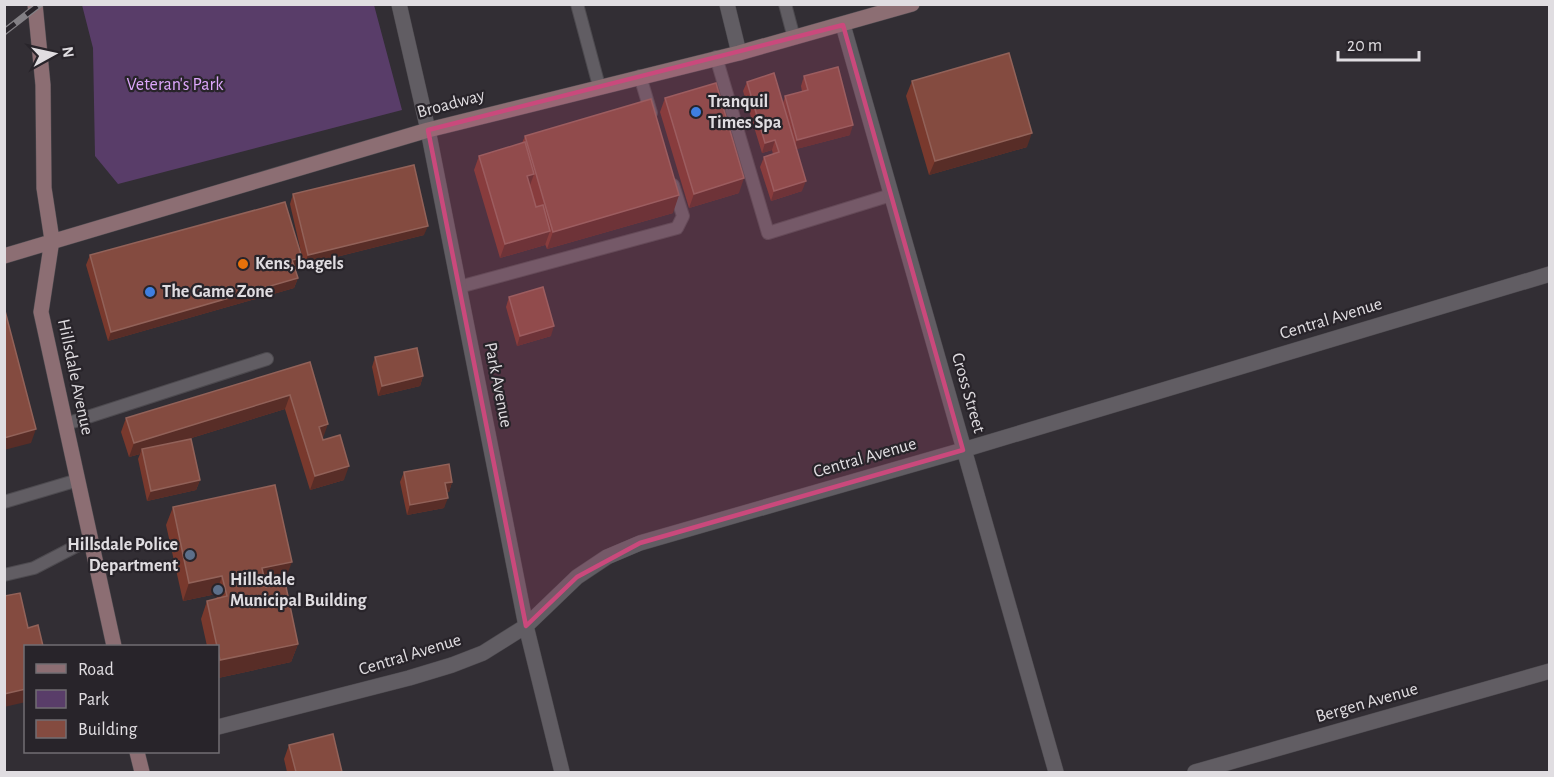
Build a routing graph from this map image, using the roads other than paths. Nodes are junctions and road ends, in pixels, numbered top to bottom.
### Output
1 (35, 4) edge
2 (399, 4) edge
3 (577, 4) edge
4 (727, 4) edge
5 (912, 4) edge
6 (787, 5) edge
7 (868, 11) edge
8 (843, 25) junction
9 (794, 38) junction
10 (739, 53) junction
11 (716, 57) junction
12 (640, 76) junction
13 (599, 86) junction
14 (428, 130) junction
15 (656, 130) edge
16 (669, 173) edge
17 (891, 195) junction
18 (52, 240) junction
19 (4, 256) edge
20 (1550, 274) edge
21 (459, 286) junction
22 (267, 359) dead end
23 (66, 424) junction
24 (963, 450) junction
25 (78, 480) junction
26 (4, 502) edge
27 (90, 538) junction
28 (4, 575) edge
29 (526, 626) junction
30 (114, 645) edge
31 (1550, 671) edge
32 (219, 727) edge
33 (137, 753) edge
34 (142, 772) edge
35 (562, 772) edge
36 (1056, 772) edge
37 (1195, 772) edge

1 - 18 street, Hillsdale Avenue
2 - 14 street, Park Avenue
3 - 13 lane
4 - 10 street
5 - 7 street, Broadway
6 - 9 lane
7 - 8 street, Broadway
8 - 9 street, Broadway
8 - 17 street, Cross Street
9 - 10 street, Broadway
10 - 11 street, Broadway
11 - 12 street, Broadway
11 - 17 lane
12 - 13 street, Broadway
12 - 15 lane
13 - 14 street, Broadway
14 - 18 street, Broadway
14 - 21 street, Park Avenue
16 - 21 lane
17 - 24 street, Cross Street
18 - 19 street, Broadway
18 - 23 street, Hillsdale Avenue
20 - 24 street, Central Avenue
21 - 29 street, Park Avenue
22 - 23 lane
23 - 25 street, Hillsdale Avenue
24 - 29 street, Central Avenue
24 - 36 street, Cross Street
25 - 26 lane
25 - 27 street, Hillsdale Avenue
27 - 28 lane
27 - 30 street, Hillsdale Avenue
29 - 32 street, Central Avenue
29 - 35 street, Park Avenue
31 - 37 street, Bergen Avenue
33 - 34 street

